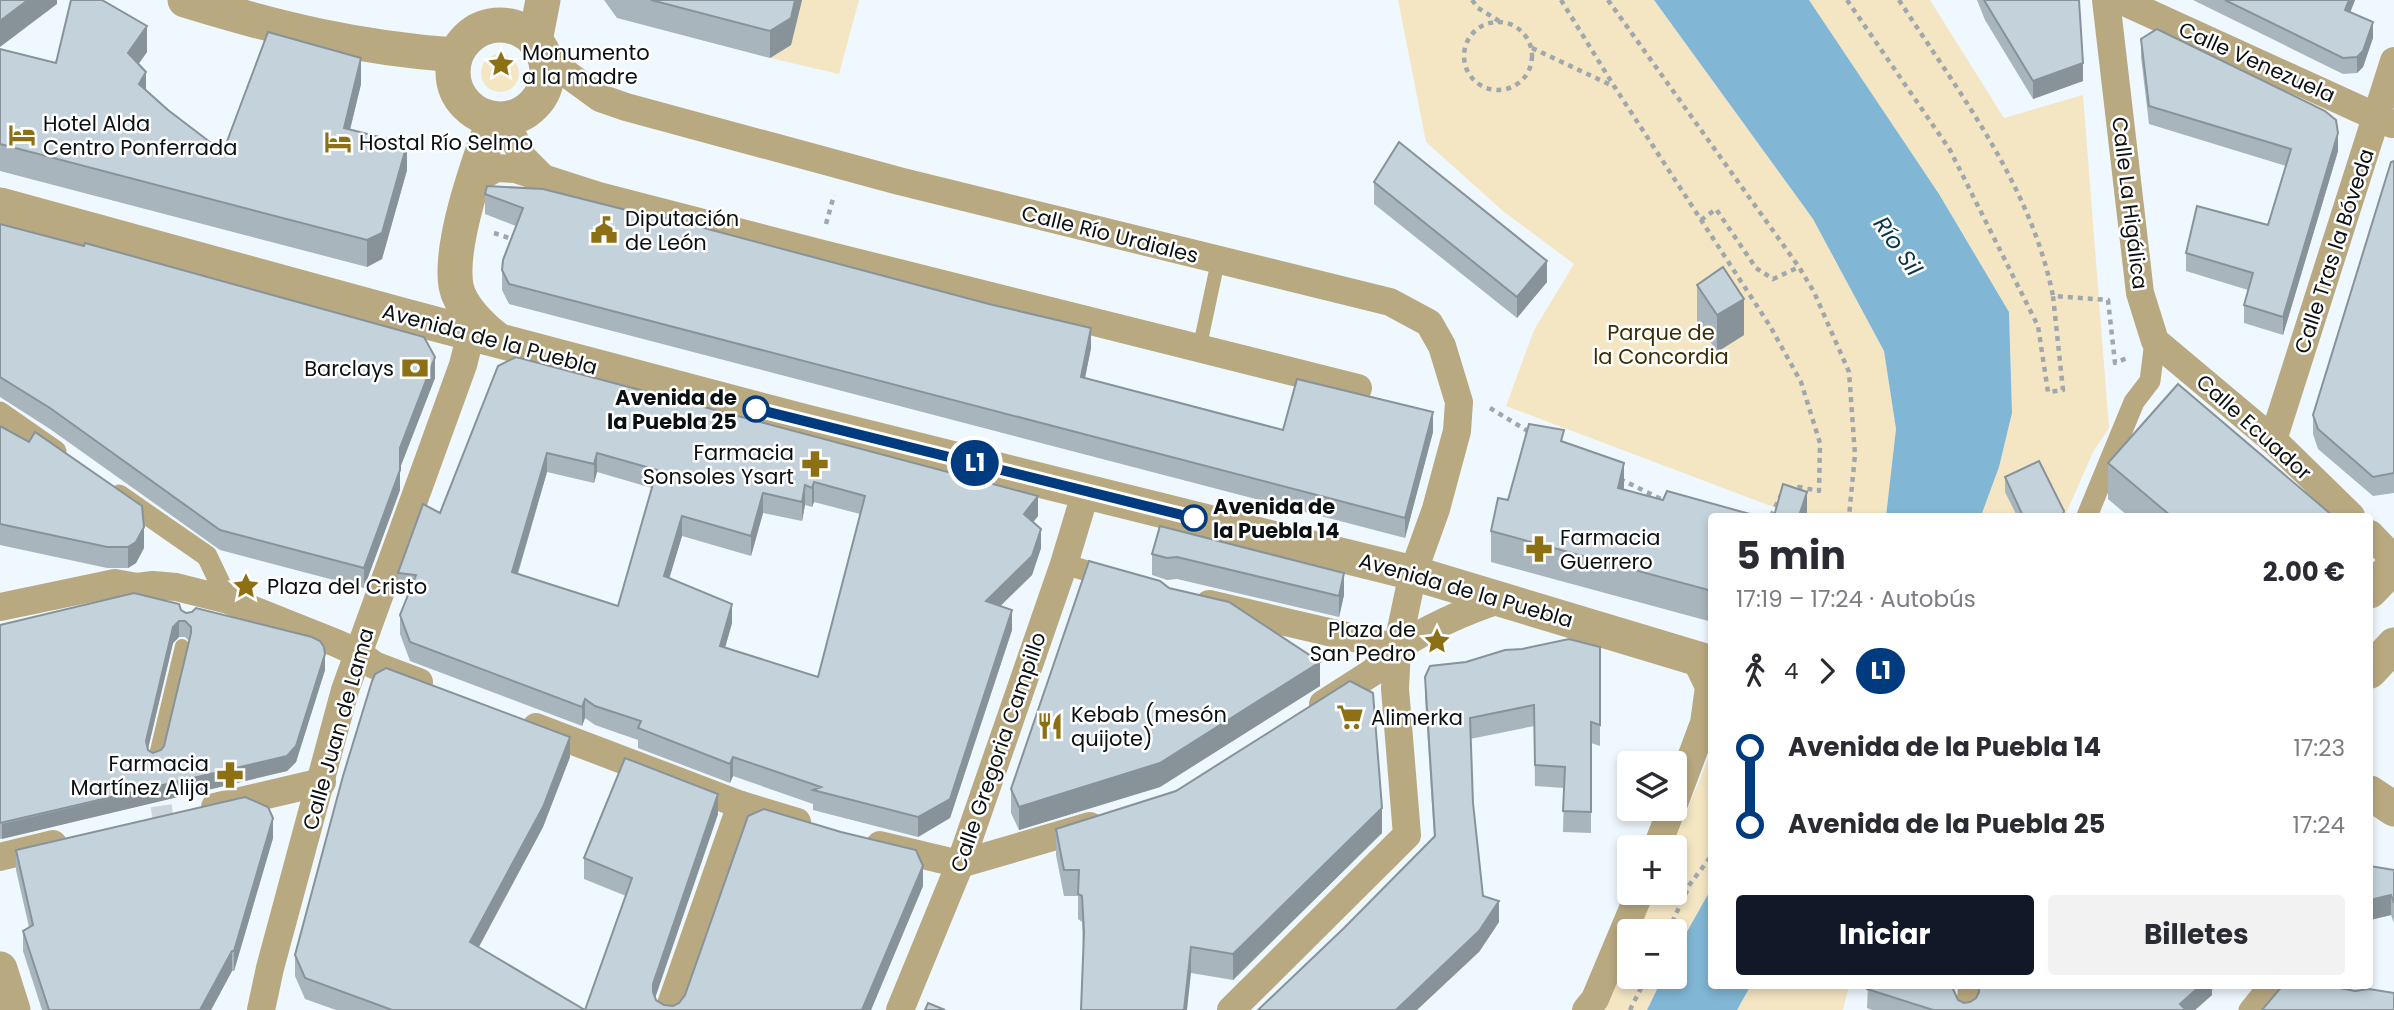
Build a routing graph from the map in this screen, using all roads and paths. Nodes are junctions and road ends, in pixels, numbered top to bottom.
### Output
1 (185, 0) edge
2 (543, 0) edge
3 (1472, 0) edge
4 (1562, 0) edge
5 (1608, 0) edge
6 (1847, 0) edge
7 (1899, 0) edge
8 (2106, 0) edge
9 (2120, 0) edge
10 (486, 14) edge
11 (1500, 22) junction
12 (1531, 47) junction
13 (540, 49) junction
14 (455, 55) junction
15 (2394, 61) edge
16 (1614, 86) junction
17 (488, 114) junction
18 (2385, 121) edge
19 (477, 166) junction
20 (842, 166) junction
21 (544, 179) junction
22 (0, 205) edge
23 (1701, 220) junction
24 (463, 221) junction
25 (526, 244) edge
26 (818, 253) junction
27 (1218, 261) junction
28 (1799, 267) junction
29 (2053, 296) junction
30 (474, 334) junction
31 (2155, 341) junction
32 (1199, 349) junction
33 (2115, 363) dead end
34 (1358, 387) dead end
35 (1490, 408) dead end
36 (0, 412) edge
37 (1534, 434) edge
38 (2273, 440) junction
39 (71, 461) edge
40 (1613, 476) edge
41 (105, 485) edge
42 (1086, 491) junction
43 (1670, 503) edge
44 (1772, 513) edge
45 (1849, 513) edge
46 (2088, 513) edge
47 (2348, 513) edge
48 (2373, 537) edge
49 (2394, 559) edge
50 (1064, 565) junction
51 (2394, 566) edge
52 (1413, 573) junction
53 (1136, 585) edge
54 (2373, 588) edge
55 (1186, 598) edge
56 (1502, 599) junction
57 (228, 600) junction
58 (0, 607) edge
59 (2394, 645) edge
60 (182, 646) dead end
61 (1397, 648) junction
62 (358, 653) junction
63 (1703, 660) edge
64 (2373, 668) edge
65 (1708, 682) edge
66 (438, 690) edge
67 (1708, 694) edge
68 (1304, 716) edge
69 (514, 719) edge
70 (155, 759) tunnel mouth
71 (1687, 769) edge
72 (322, 782) junction
73 (2373, 795) edge
74 (741, 806) junction
75 (2394, 809) edge
76 (189, 813) edge
77 (1115, 818) edge
78 (2373, 823) edge
79 (2394, 826) edge
80 (820, 830) edge
81 (82, 838) edge
82 (859, 840) edge
83 (0, 856) edge
84 (1708, 860) edge
85 (960, 864) junction
86 (1635, 905) edge
87 (1674, 919) edge
88 (0, 969) edge
89 (1640, 989) edge
90 (1969, 989) edge
91 (2266, 989) edge
92 (13, 1010) edge
93 (260, 1010) edge
94 (669, 1010) edge
95 (900, 1010) edge
96 (1231, 1010) edge
97 (1586, 1010) edge
98 (1630, 1010) edge
99 (1966, 1010) edge
100 (2249, 1010) edge

1 - 14 street
2 - 13 street
3 - 11 path
4 - 16 path
5 - 28 path
6 - 29 path
7 - 29 path
8 - 31 street, Calle La Higálica
9 - 18 street, Calle Venezuela
10 - 13 street
10 - 14 street
11 - 12 path
11 - 12 path
12 - 16 path
13 - 17 street
13 - 20 street, Calle Río Urdiales
14 - 17 street
15 - 18 street, Calle Tras la Bóveda
16 - 23 path
17 - 19 street
17 - 21 street
17 - 30 street
18 - 38 street, Calle Tras la Bóveda
19 - 21 street
19 - 24 street
20 - 26 path
20 - 27 street, Calle Río Urdiales
21 - 26 street
22 - 30 street, Avenida de la Puebla
23 - 28 path
23 - 44 path
24 - 25 path
24 - 30 street
26 - 32 street
27 - 32 lane
27 - 52 street, Calle Río Urdiales
28 - 45 path
29 - 33 path
30 - 42 street, Avenida de la Puebla
30 - 62 street, Calle Juan de Lama
31 - 38 street, Calle Ecuador
31 - 46 street, Calle La Higálica
32 - 34 street
35 - 37 path
36 - 39 street
38 - 47 street, Calle Ecuador
40 - 43 path
41 - 57 street
42 - 50 street, Calle Gregoria Campillo
42 - 52 street, Avenida de la Puebla
48 - 49 street
50 - 53 street
50 - 85 street, Calle Gregoria Campillo
51 - 54 street
52 - 56 street, Avenida de la Puebla
52 - 61 street, Calle Río Urdiales
55 - 61 street
56 - 61 street
56 - 63 street, Avenida de la Puebla
57 - 58 street
57 - 62 street
59 - 64 street
60 - 70 lane
61 - 68 street
61 - 96 street, Calle Río Urdiales
62 - 66 street
62 - 72 street, Calle Juan de Lama
63 - 65 street
67 - 71 street
69 - 74 street
72 - 76 street
72 - 93 street, Calle Juan de Lama
73 - 75 street
74 - 80 street
74 - 94 street
77 - 85 street
78 - 79 street
81 - 83 street
82 - 85 street
84 - 87 path
85 - 95 street, Calle Gregoria Campillo
86 - 97 street
88 - 92 street
89 - 98 path
90 - 99 street
91 - 100 street

